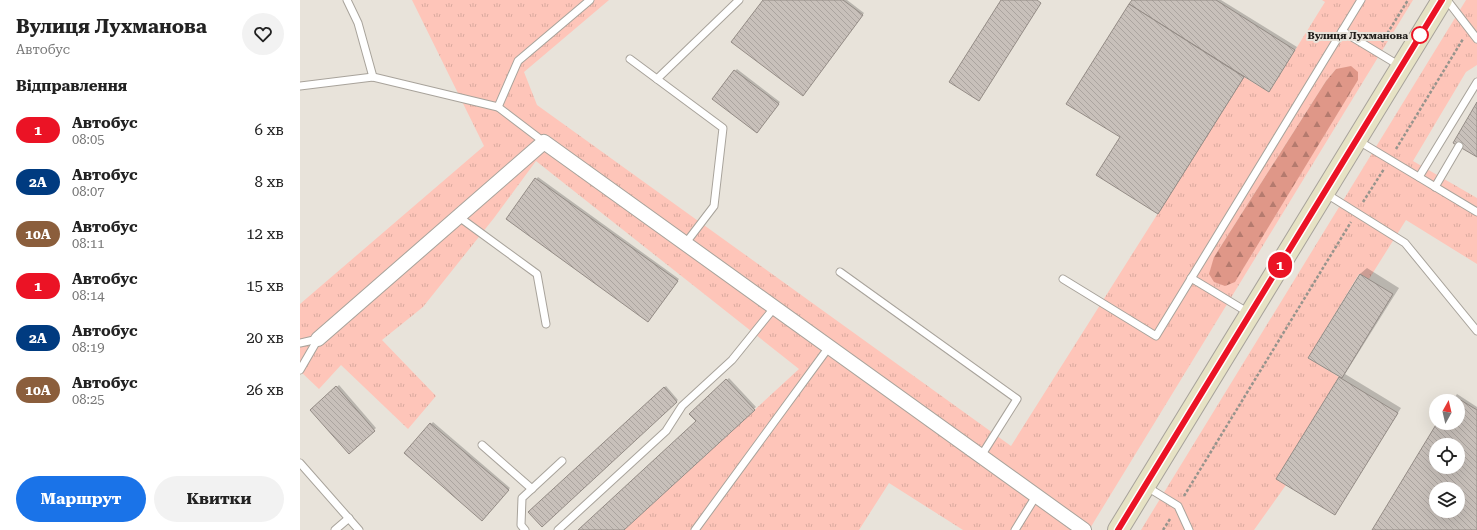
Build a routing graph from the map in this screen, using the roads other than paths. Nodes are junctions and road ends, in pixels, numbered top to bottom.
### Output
1 (347, 0) edge
2 (590, 0) edge
3 (739, 0) edge
4 (1361, 0) edge
5 (1442, 0) edge
6 (1447, 0) edge
7 (1342, 31) junction
8 (1477, 39) edge
9 (630, 59) dead end
10 (1401, 67) junction
11 (373, 77) junction
12 (657, 79) junction
13 (1477, 82) edge
14 (300, 86) edge
15 (498, 107) junction
16 (1356, 140) junction
17 (544, 142) junction
18 (1459, 146) dead end
19 (1419, 177) junction
20 (1435, 186) junction
21 (1324, 192) junction
22 (1477, 212) edge
23 (458, 217) junction
24 (685, 244) junction
25 (840, 272) dead end
26 (1191, 278) junction
27 (1063, 279) dead end
28 (774, 308) junction
29 (1250, 314) junction
30 (546, 324) dead end
31 (1477, 331) edge
32 (318, 339) junction
33 (300, 343) edge
34 (830, 347) junction
35 (300, 370) edge
36 (482, 445) dead end
37 (981, 456) junction
38 (562, 461) dead end
39 (300, 463) edge
40 (1145, 486) junction
41 (532, 488) junction
42 (1036, 496) junction
43 (349, 518) junction
44 (335, 530) edge
45 (359, 530) edge
46 (525, 530) edge
47 (558, 530) edge
48 (695, 530) edge
49 (1015, 530) edge
50 (1084, 530) edge
51 (1118, 530) edge
52 (1189, 530) edge

1 - 11 lane
2 - 15 lane
3 - 12 lane
4 - 7 lane
5 - 10 street
6 - 8 lane
7 - 10 lane
7 - 26 lane
9 - 12 lane
10 - 16 street
11 - 14 lane
11 - 15 lane
12 - 24 lane
13 - 19 lane
15 - 17 lane
16 - 19 lane
16 - 21 street
17 - 23 street
17 - 24 street
18 - 20 lane
19 - 20 lane
20 - 22 lane
21 - 29 street
21 - 31 lane
23 - 30 lane
23 - 32 street
24 - 28 street
25 - 37 lane
26 - 27 lane
26 - 29 lane
28 - 34 street
28 - 47 lane
29 - 40 street
32 - 33 lane
32 - 35 lane
34 - 37 street
34 - 48 lane
36 - 41 lane
37 - 42 street
38 - 41 lane
39 - 43 lane
40 - 51 street
40 - 52 lane
41 - 46 lane
42 - 49 lane
42 - 50 street
43 - 44 lane
43 - 45 lane

